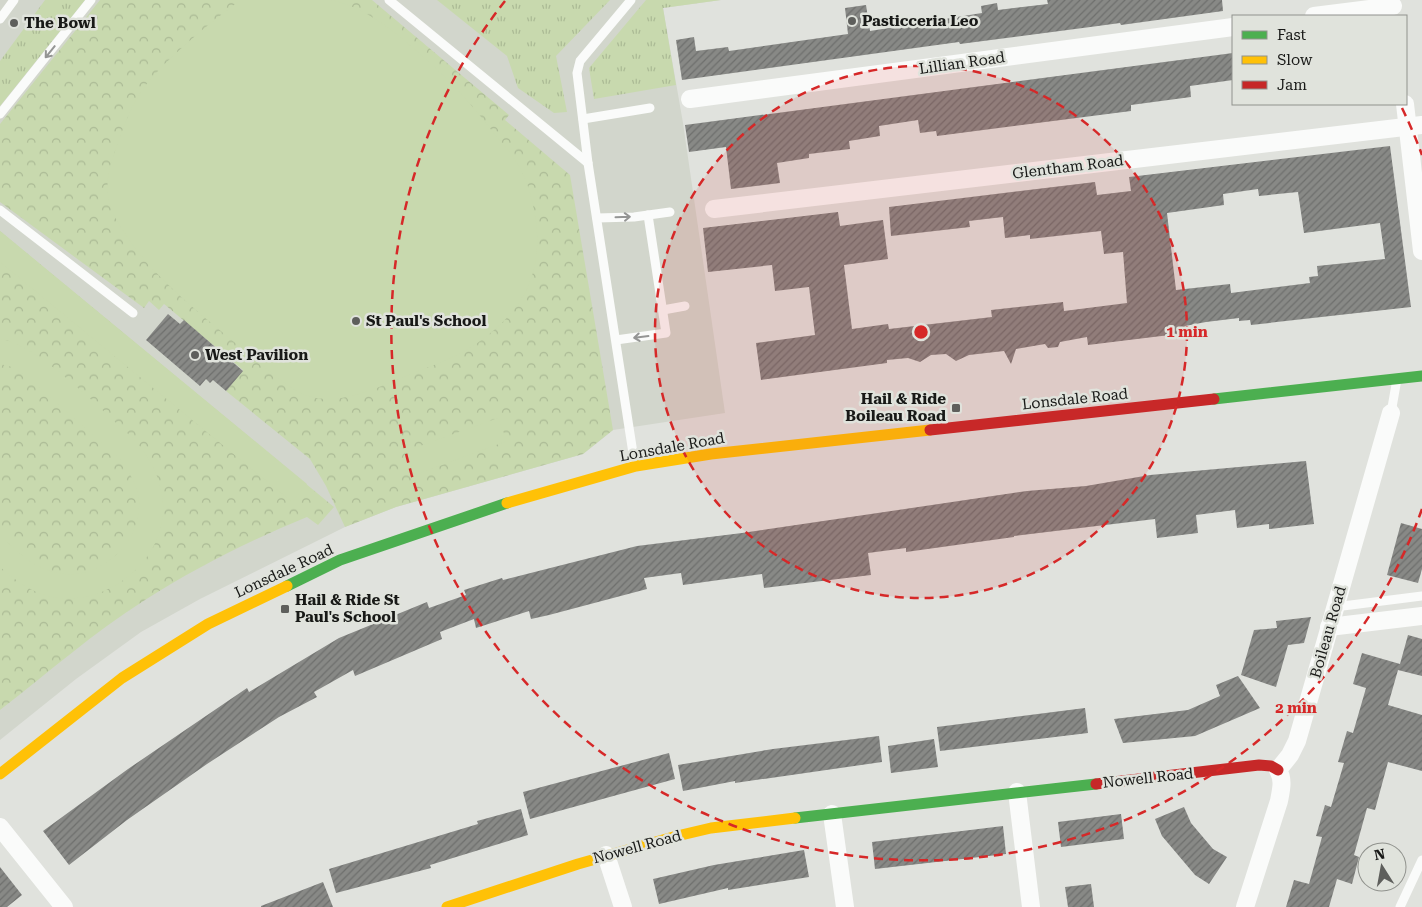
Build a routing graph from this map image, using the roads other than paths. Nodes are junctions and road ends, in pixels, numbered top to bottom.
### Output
1 (14, 0) edge
2 (91, 0) edge
3 (389, 0) edge
4 (631, 0) edge
5 (1393, 7) edge
6 (1323, 15) edge
7 (0, 19) edge
8 (1232, 27) edge
9 (690, 99) dead end
10 (1405, 105) edge
11 (650, 108) dead end
12 (0, 114) edge
13 (583, 119) junction
14 (1415, 126) edge
15 (588, 163) junction
16 (714, 208) dead end
17 (0, 210) edge
18 (670, 212) dead end
19 (648, 215) junction
20 (597, 218) junction
21 (1422, 251) edge
22 (685, 306) dead end
23 (663, 310) junction
24 (133, 313) dead end
25 (616, 340) junction
26 (1422, 376) edge
27 (1397, 379) junction
28 (1391, 413) joint
29 (636, 466) junction
30 (1422, 596) edge
31 (1335, 607) junction
32 (1422, 616) edge
33 (1329, 627) junction
34 (1278, 770) junction
35 (0, 774) edge
36 (1017, 792) junction
37 (832, 814) junction
38 (0, 827) edge
39 (606, 855) junction
40 (1422, 860) edge
41 (64, 907) edge
42 (447, 907) edge
43 (622, 907) edge
44 (845, 907) edge
45 (1032, 907) edge
46 (1245, 907) edge
47 (1400, 907) edge

1 - 7 lane
2 -> 12 lane
3 - 15 lane
4 - 13 lane
5 - 6 street
8 - 9 street, Lillian Road
10 - 14 street
11 - 13 lane
13 - 15 lane
14 - 16 street, Glentham Road
14 - 21 street
15 - 20 lane
17 - 24 lane
18 - 19 lane
20 -> 19 lane
19 - 23 lane
20 - 25 lane
22 - 23 lane
23 -> 25 lane
25 - 29 lane
26 - 27 main road, Lonsdale Road
27 - 28 lane, Boileau Road
27 - 29 main road, Lonsdale Road
28 - 31 street, Boileau Road
29 - 35 main road, Lonsdale Road
30 - 31 lane
31 - 33 street, Boileau Road
32 - 33 street
33 - 34 street, Boileau Road
34 - 36 main road, Nowell Road
34 - 46 street
36 - 37 main road, Nowell Road
36 - 45 street
37 - 39 main road, Nowell Road
37 - 44 street
38 - 41 street
39 - 42 main road, Nowell Road
39 - 43 street
40 - 47 lane

